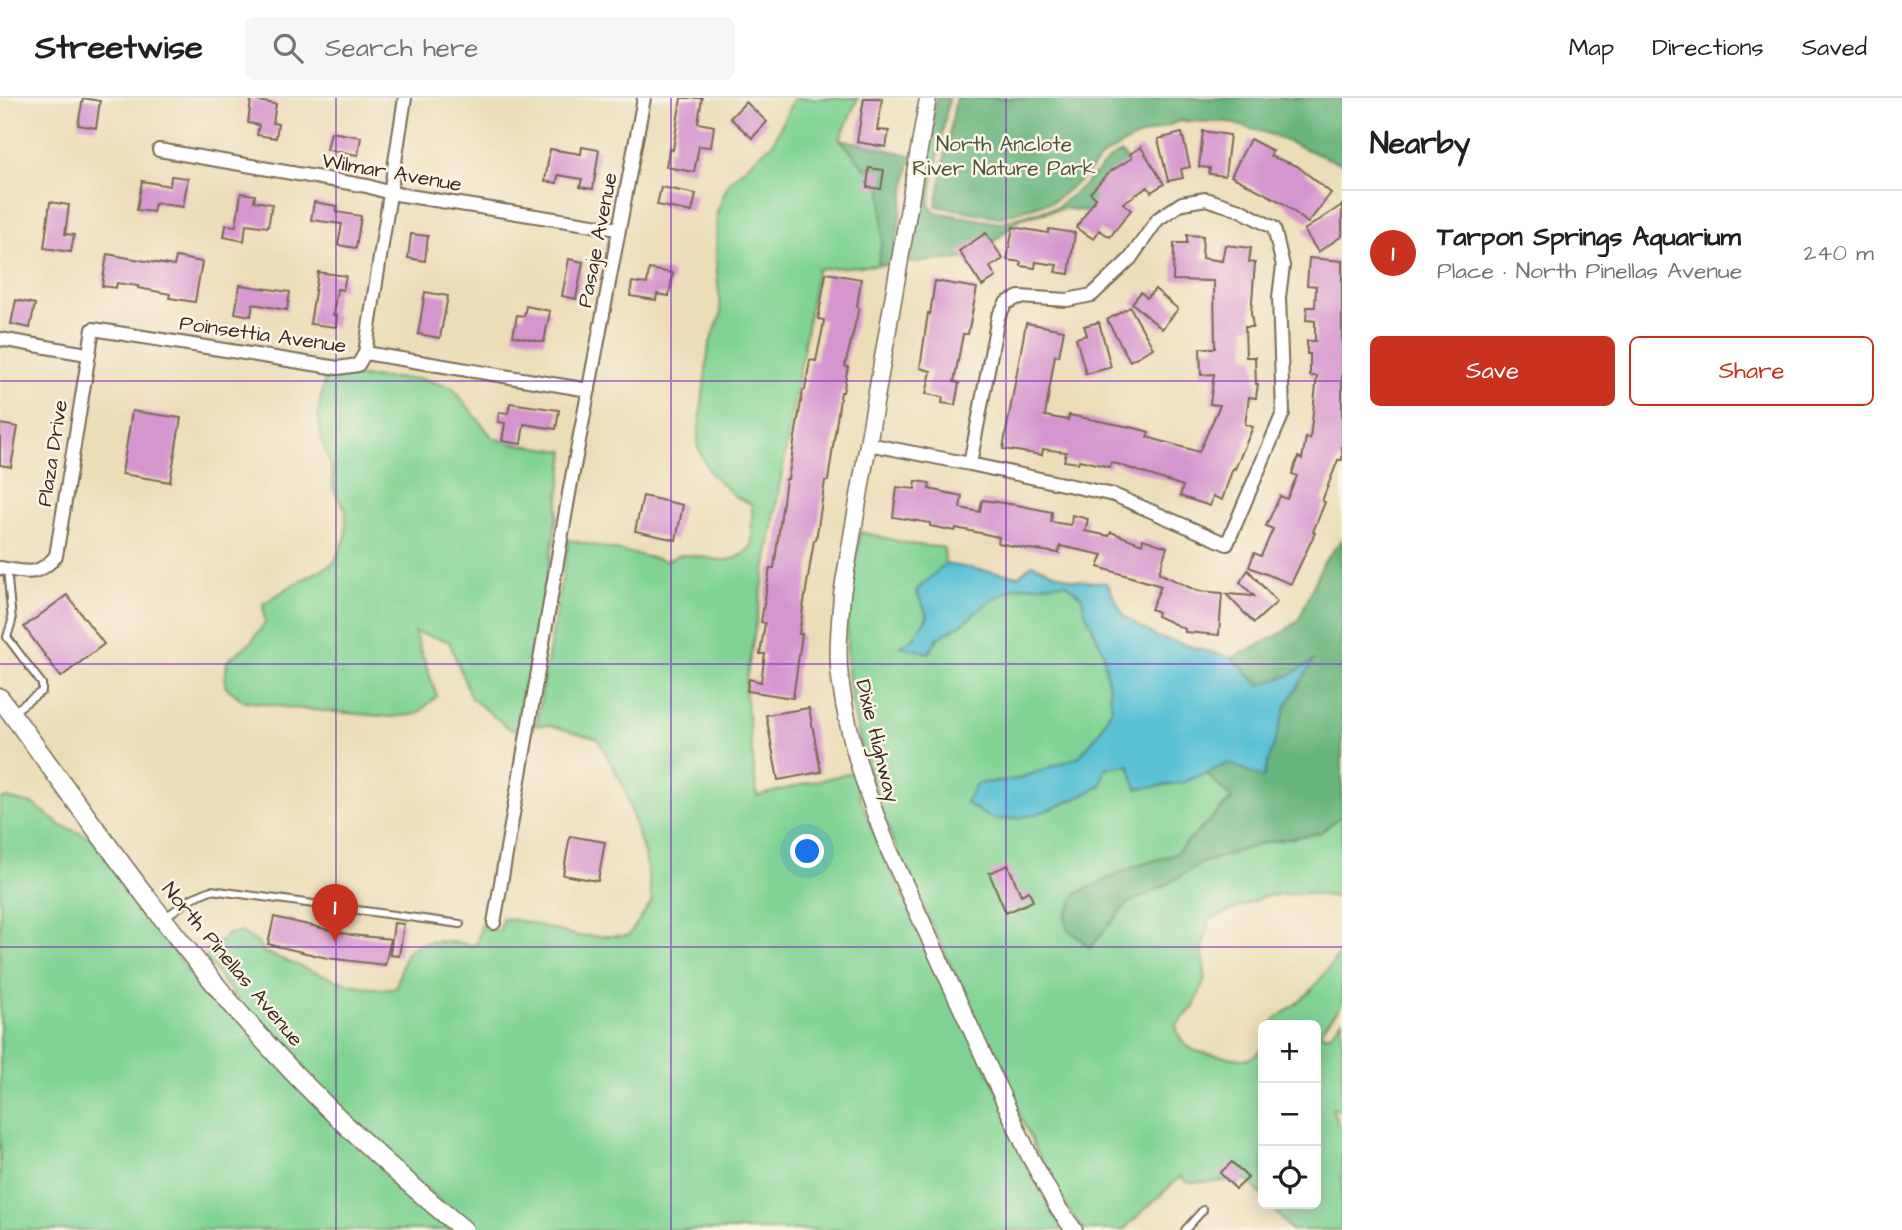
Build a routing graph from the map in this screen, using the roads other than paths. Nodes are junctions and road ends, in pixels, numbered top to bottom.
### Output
1 (405, 98) edge
2 (644, 98) edge
3 (928, 98) edge
4 (159, 150) dead end
5 (390, 193) junction
6 (618, 229) junction
7 (93, 329) joint
8 (0, 339) edge
9 (87, 354) junction
10 (365, 354) junction
11 (589, 390) junction
12 (868, 444) junction
13 (970, 464) junction
14 (4, 569) edge
15 (0, 597) edge
16 (10, 600) junction
17 (7, 637) junction
18 (0, 642) edge
19 (0, 698) edge
20 (12, 713) junction
21 (164, 918) junction
22 (494, 923) dead end
23 (460, 924) dead end
24 (1203, 1210) dead end
25 (464, 1230) edge
26 (1074, 1230) edge
27 (1185, 1230) edge

1 - 5 street
2 - 6 street, Pasaje Avenue
3 - 12 street, Dixie Highway
4 - 5 street, Wilmar Avenue
5 - 6 street, Wilmar Avenue
5 - 10 street
6 - 11 street, Pasaje Avenue
7 - 9 street, Plaza Drive
7 - 10 street, Poinsettia Avenue
8 - 9 street
9 - 14 street, Plaza Drive
10 - 11 street, Poinsettia Avenue
11 - 22 street, Pasaje Avenue
12 - 13 street
12 - 26 street, Dixie Highway
13 - 13 street
14 - 16 lane
15 - 16 lane
16 - 17 lane
17 - 18 lane
17 - 20 lane
19 - 20 main road, North Pinellas Avenue
20 - 21 main road, North Pinellas Avenue
21 - 23 lane
21 - 25 main road, North Pinellas Avenue
24 - 27 lane

